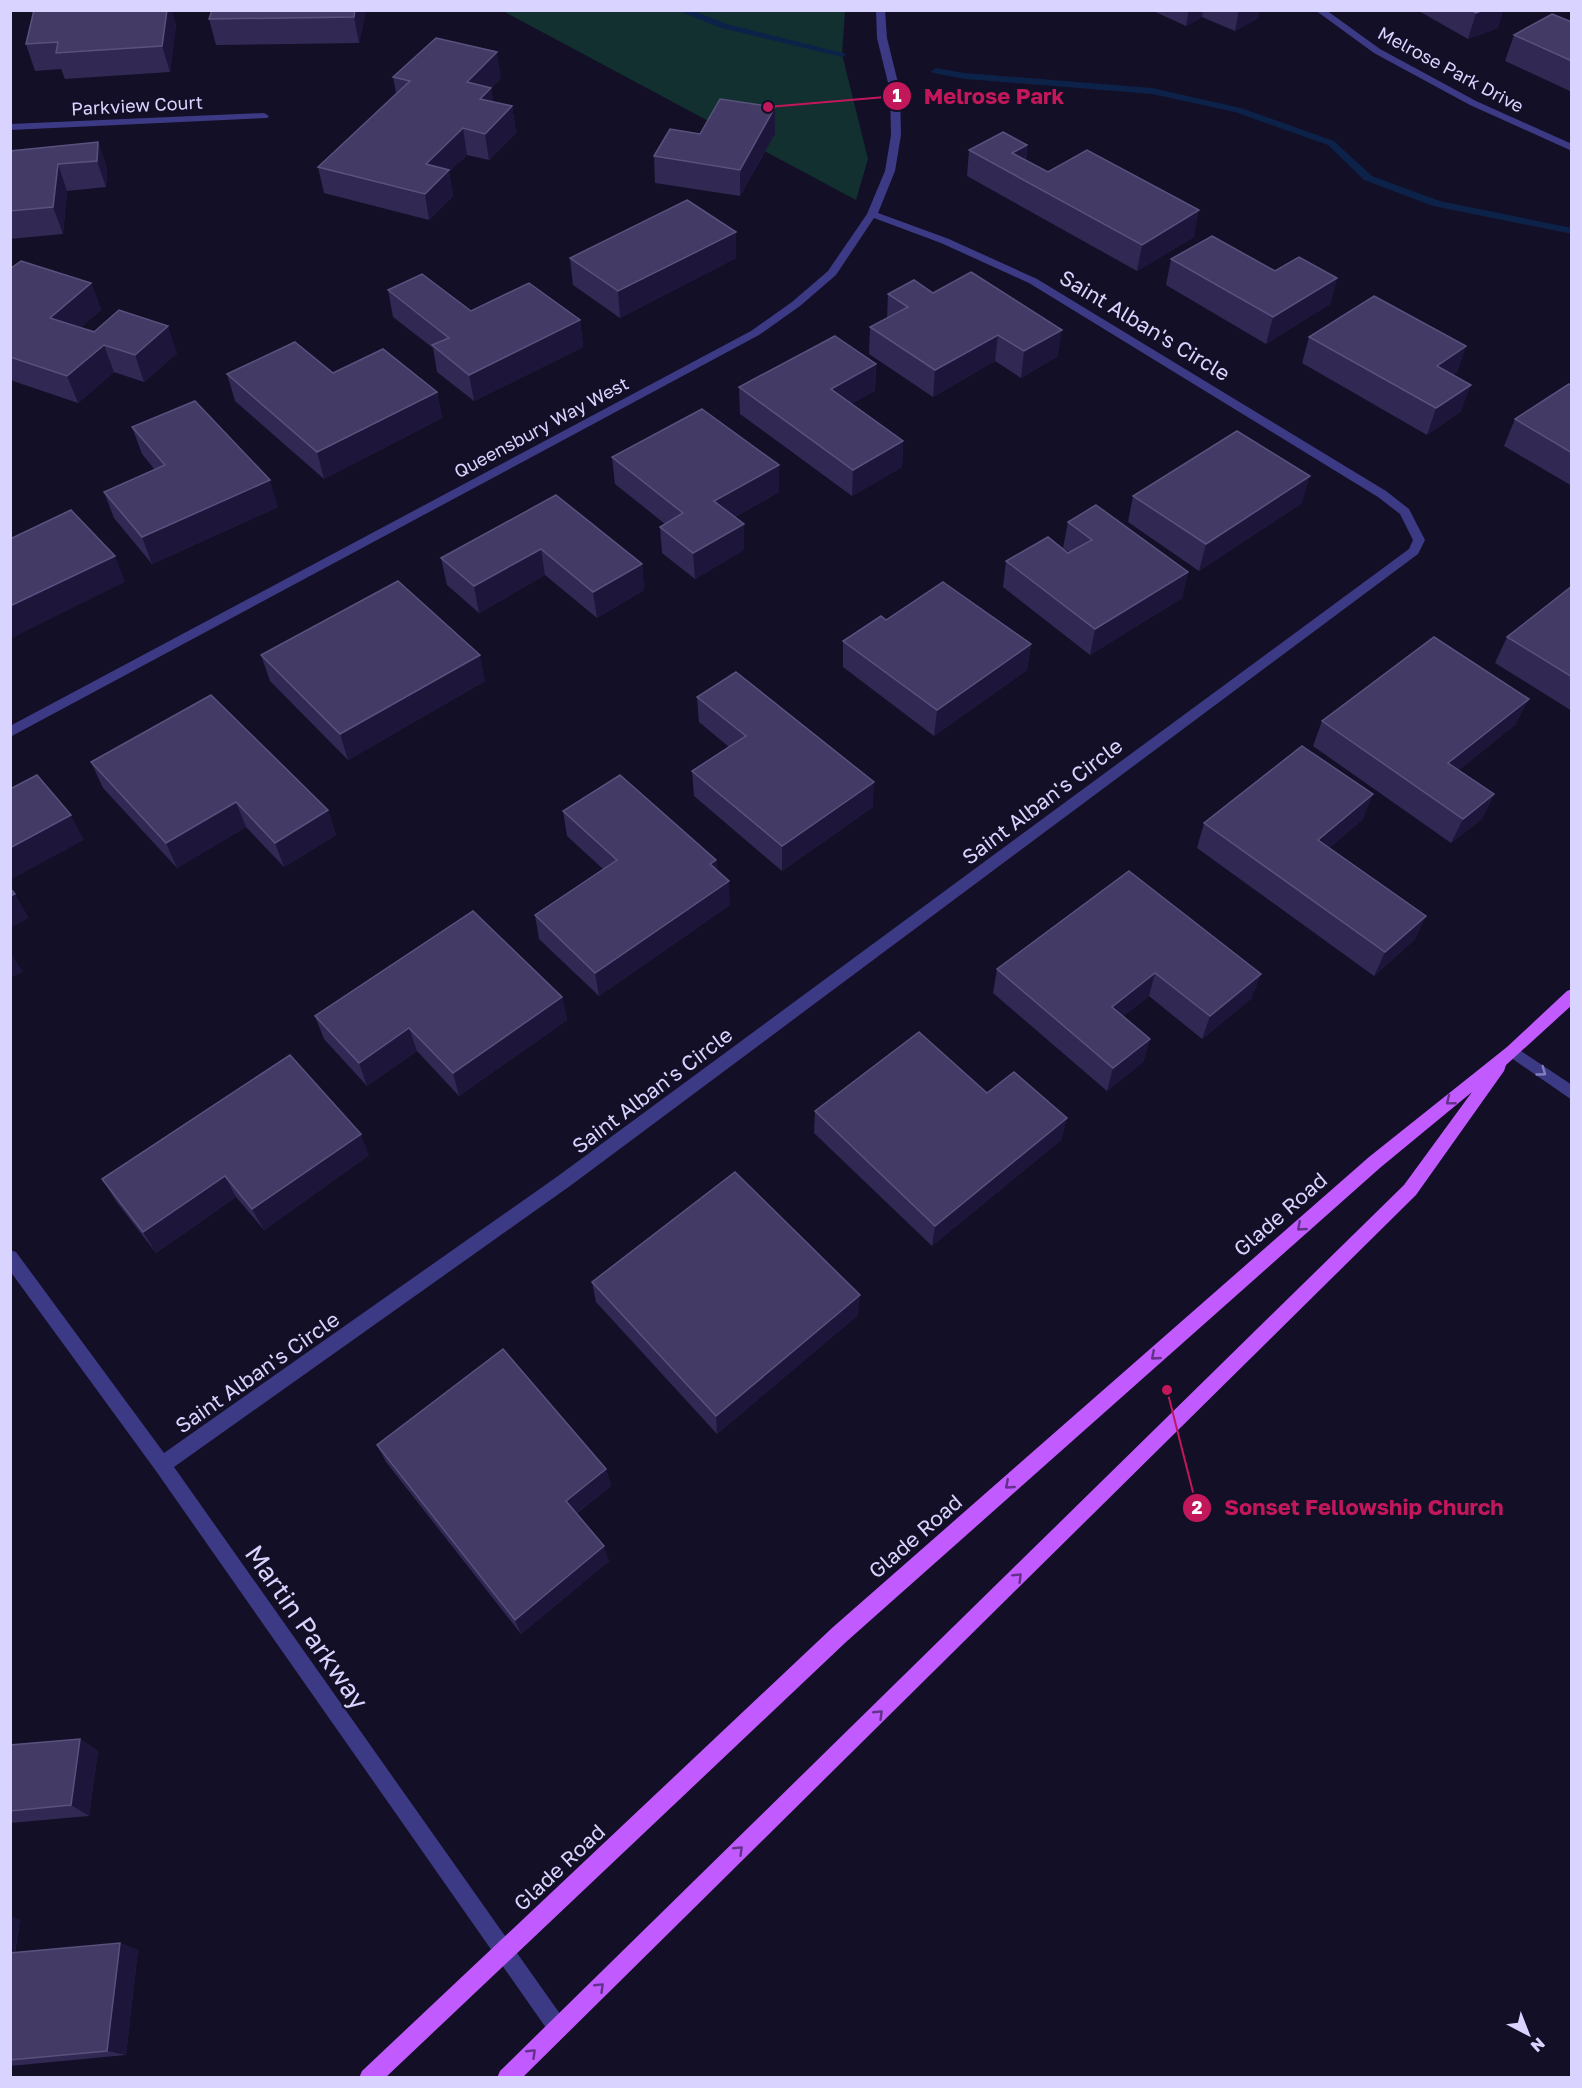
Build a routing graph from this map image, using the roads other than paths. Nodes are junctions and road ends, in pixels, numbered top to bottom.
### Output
1 (880, 10) edge
2 (1319, 10) edge
3 (264, 116) dead end
4 (10, 127) edge
5 (1572, 148) edge
6 (872, 214) junction
7 (10, 732) edge
8 (1569, 1001) edge
9 (1512, 1050) junction
10 (1572, 1094) edge
11 (10, 1257) edge
12 (162, 1465) junction
13 (504, 1952) junction
14 (558, 2028) junction
15 (369, 2078) edge
16 (507, 2078) edge

1 - 6 street, Queensbury Way West
2 - 5 street, Melrose Park Drive
3 - 4 street, Parkview Court
6 - 7 street, Queensbury Way West
6 - 12 street, Saint Alban's Circle
8 - 9 main road, Glade Road
9 -> 10 street
9 -> 13 main road, Glade Road
14 -> 9 main road, Glade Road
11 - 12 street, Martin Parkway
12 - 13 street, Martin Parkway
13 - 14 street, Martin Parkway
13 - 15 main road, Glade Road
16 -> 14 main road, Glade Road

